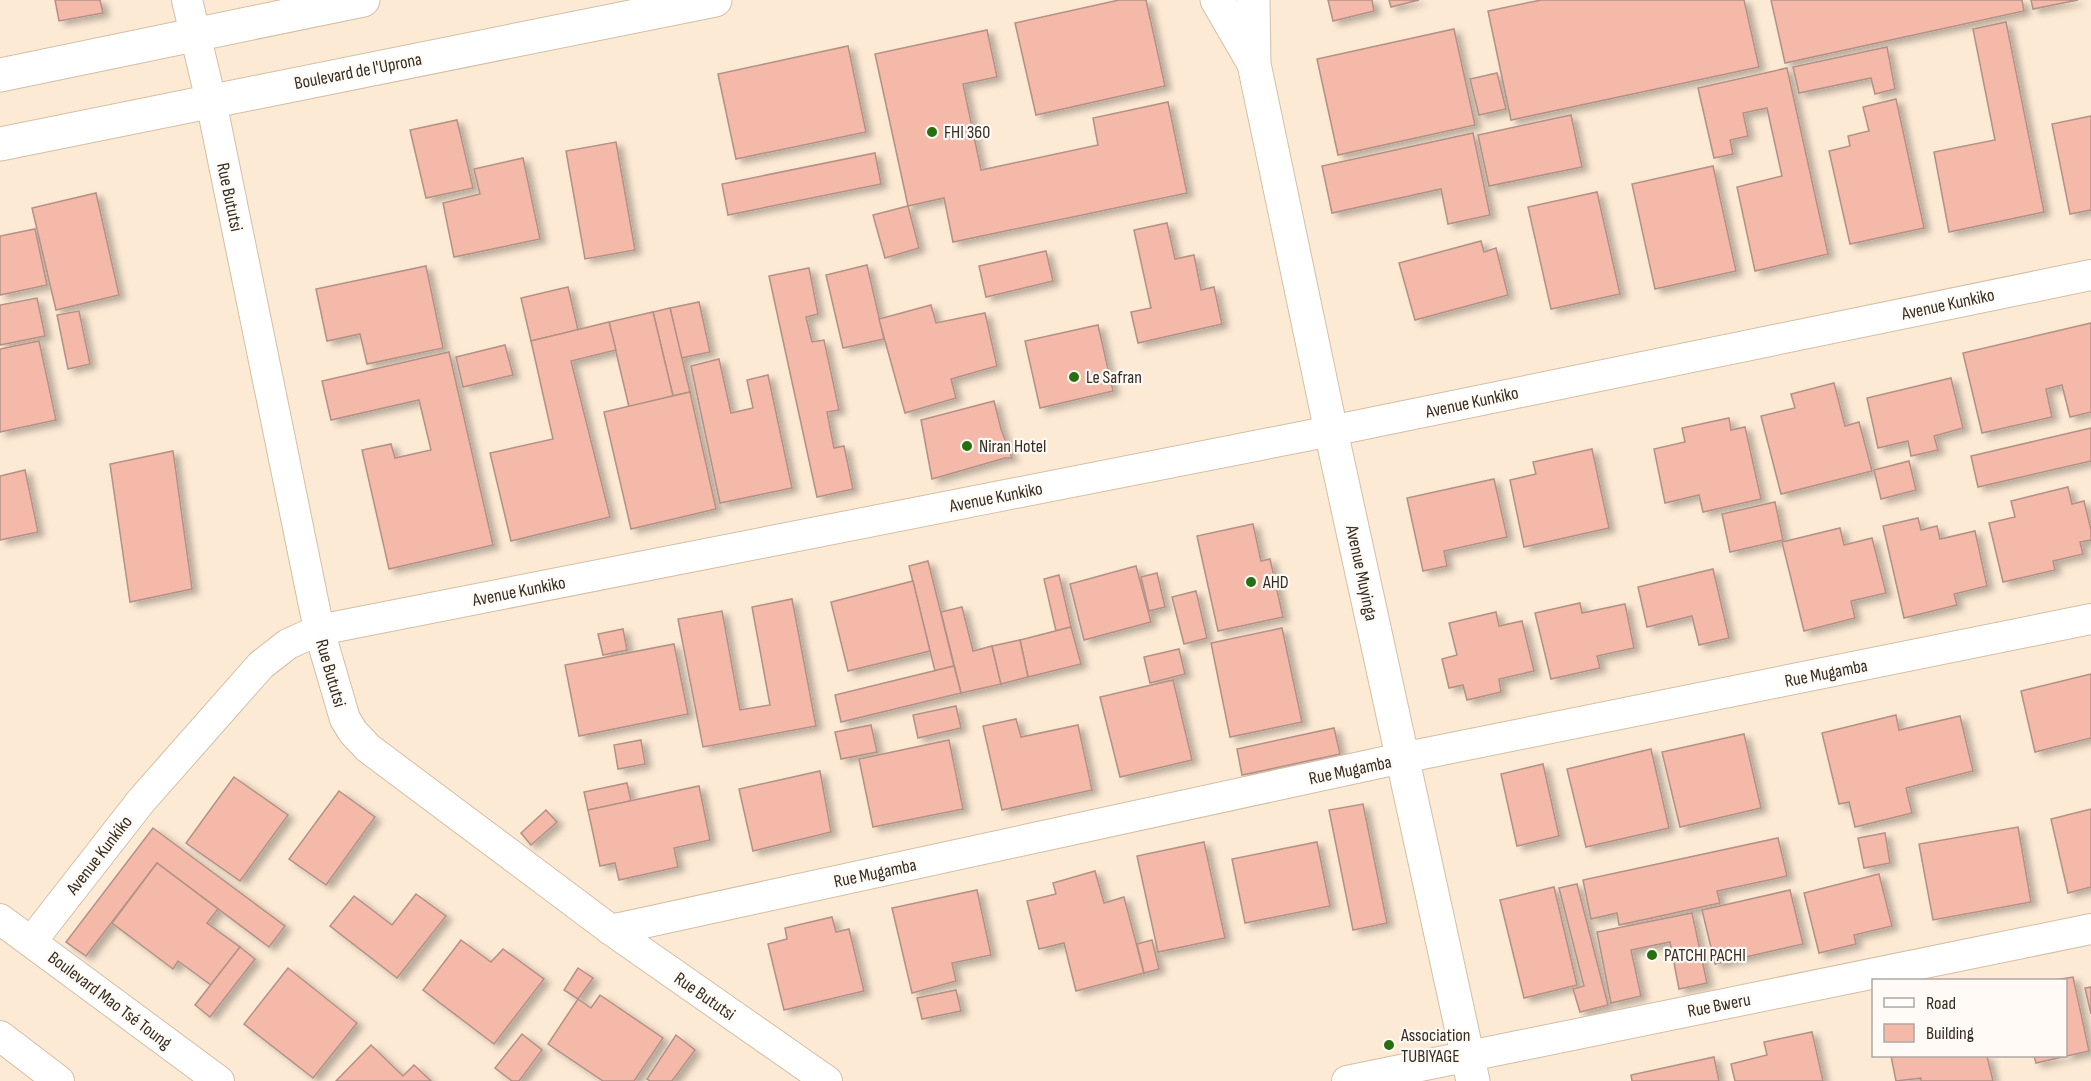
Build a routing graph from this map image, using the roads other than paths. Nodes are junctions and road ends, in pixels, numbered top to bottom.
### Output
1 (187, 0) edge
2 (363, 0) edge
3 (715, 0) edge
4 (1217, 0) edge
5 (1253, 0) edge
6 (196, 34) junction
7 (1254, 64) junction
8 (0, 75) edge
9 (211, 101) junction
10 (0, 144) edge
11 (2091, 275) edge
12 (1331, 431) junction
13 (2091, 619) edge
14 (319, 630) junction
15 (1402, 758) junction
16 (0, 919) edge
17 (2091, 929) edge
18 (611, 930) junction
19 (31, 942) junction
20 (0, 1036) edge
21 (1470, 1068) edge
22 (59, 1081) edge
23 (219, 1081) edge
24 (827, 1081) edge
25 (1347, 1081) edge

1 - 6 street, Rue Bututsi
2 - 6 street
3 - 9 street, Boulevard de l'Uprona
4 - 7 street, Avenue Muyinga
5 - 7 street, Avenue Muyinga
6 - 8 street
6 - 9 street, Rue Bututsi
7 - 12 street, Avenue Muyinga
9 - 10 street, Boulevard de l'Uprona
9 - 14 street, Rue Bututsi
11 - 12 street, Avenue Kunkiko
12 - 14 street, Avenue Kunkiko
12 - 15 street, Avenue Muyinga
13 - 15 street, Rue Mugamba
14 - 18 street, Rue Bututsi
14 - 19 street, Avenue Kunkiko
15 - 18 street, Rue Mugamba
15 - 21 street, Avenue Muyinga
16 - 19 street, Boulevard Mao Tsé Toung
17 - 21 street, Rue Bweru
18 - 24 street, Rue Bututsi
19 - 23 street, Boulevard Mao Tsé Toung
20 - 22 street
21 - 25 street, Rue Bweru

